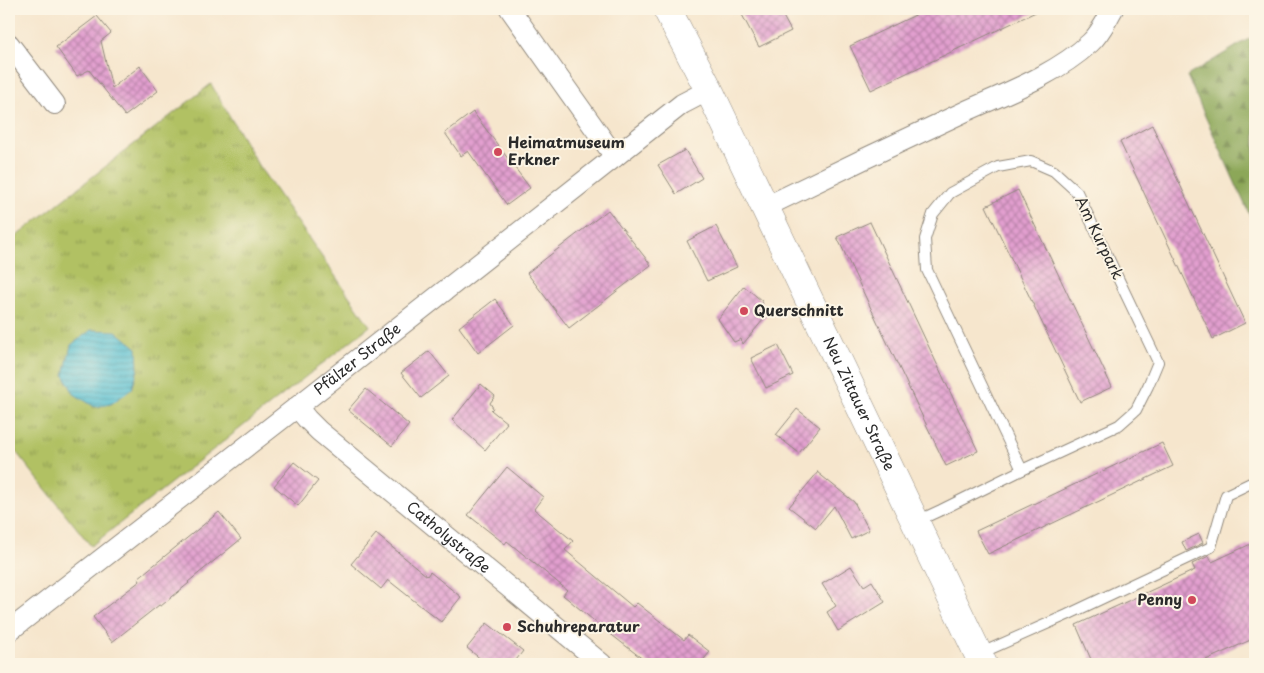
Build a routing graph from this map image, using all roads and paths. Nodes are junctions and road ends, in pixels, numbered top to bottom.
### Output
1 (510, 9) edge
2 (667, 9) edge
3 (1113, 9) edge
4 (9, 44) edge
5 (708, 90) junction
6 (55, 104) dead end
7 (615, 157) junction
8 (765, 207) junction
9 (297, 407) junction
10 (1022, 470) junction
11 (1255, 481) edge
12 (915, 522) junction
13 (9, 631) edge
14 (981, 659) edge
15 (602, 664) edge

1 - 7 street
2 - 5 main road, Neu Zittauer Straße
3 - 8 street
4 - 6 street
5 - 7 street, Pfälzer Straße
5 - 8 main road, Neu Zittauer Straße
7 - 9 street, Pfälzer Straße
8 - 12 main road, Neu Zittauer Straße
9 - 13 street, Pfälzer Straße
9 - 15 street, Catholystraße
10 - 10 lane, Am Kurpark
10 - 12 lane, Am Kurpark
11 - 14 lane
12 - 14 main road, Neu Zittauer Straße

